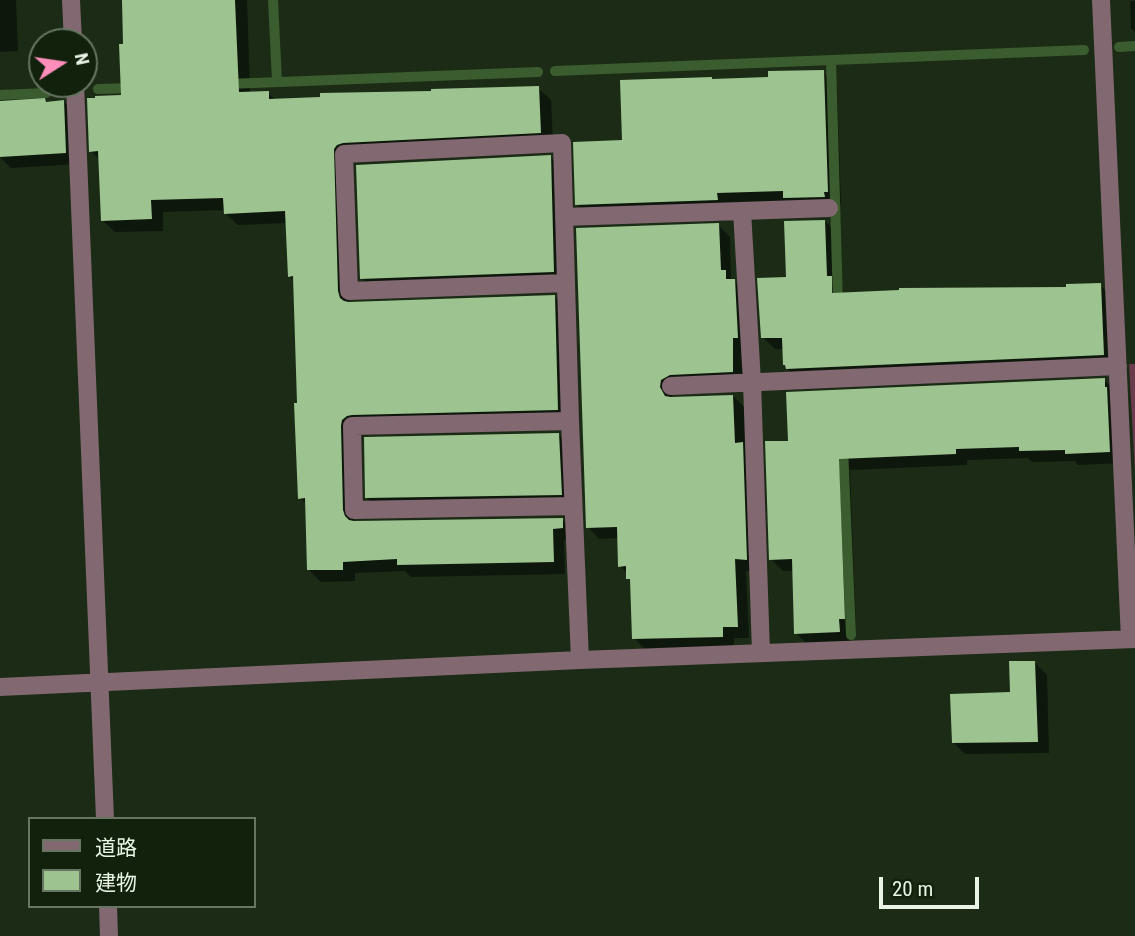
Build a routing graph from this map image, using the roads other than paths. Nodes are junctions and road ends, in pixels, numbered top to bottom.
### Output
1 (71, 0) edge
2 (1101, 0) edge
3 (72, 28) edge
4 (76, 98) edge
5 (829, 208) dead end
6 (742, 211) junction
7 (564, 217) junction
8 (566, 283) junction
9 (1118, 366) junction
10 (752, 382) junction
11 (671, 386) dead end
12 (570, 421) junction
13 (573, 506) junction
14 (1133, 639) edge
15 (761, 653) junction
16 (580, 660) junction
17 (99, 682) junction
18 (0, 687) edge
19 (104, 817) edge
20 (108, 908) edge
21 (109, 936) edge

1 - 3 street
2 - 9 street
4 - 17 street
5 - 6 street
6 - 7 street
6 - 10 street
7 - 8 street
7 - 8 street
8 - 12 street
9 - 10 street
9 - 14 street
10 - 11 street
10 - 15 street
12 - 13 street
12 - 13 street
13 - 16 street
14 - 15 street
15 - 16 street
16 - 17 street
17 - 18 street
17 - 19 street
20 - 21 street

